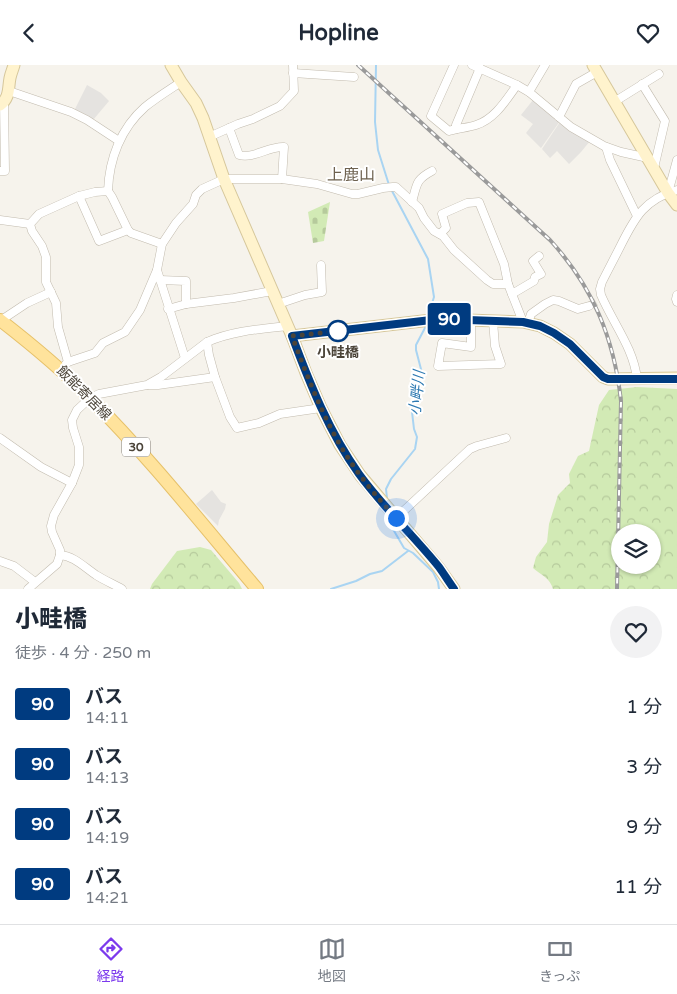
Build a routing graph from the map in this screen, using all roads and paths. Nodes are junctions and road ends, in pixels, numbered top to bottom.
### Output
1 (12, 65) edge
2 (171, 65) edge
3 (454, 65) edge
4 (472, 65) edge
5 (545, 65) edge
6 (480, 68) junction
7 (293, 69) edge
8 (595, 69) edge
9 (658, 74) dead end
10 (354, 77) dead end
11 (181, 82) junction
12 (642, 84) junction
13 (517, 85) junction
14 (528, 92) junction
15 (3, 98) edge
16 (614, 102) junction
17 (559, 117) junction
18 (229, 128) junction
19 (456, 129) junction
20 (209, 137) junction
21 (119, 141) junction
22 (606, 147) junction
23 (648, 158) junction
24 (677, 160) edge
25 (654, 168) junction
26 (0, 171) edge
27 (432, 171) dead end
28 (224, 179) junction
29 (282, 179) junction
30 (108, 191) junction
31 (673, 191) edge
32 (79, 196) junction
33 (412, 202) junction
34 (677, 205) edge
35 (637, 217) junction
36 (0, 220) edge
37 (30, 224) junction
38 (128, 230) junction
39 (440, 234) junction
40 (162, 244) junction
41 (539, 257) dead end
42 (321, 265) dead end
43 (157, 270) junction
44 (160, 279) junction
45 (508, 284) junction
46 (272, 291) junction
47 (51, 292) junction
48 (512, 294) junction
49 (677, 295) edge
50 (677, 302) edge
51 (186, 304) junction
52 (278, 304) junction
53 (589, 306) tunnel mouth
54 (168, 309) junction
55 (0, 320) edge
56 (471, 320) junction
57 (494, 321) junction
58 (526, 323) junction
59 (289, 331) junction
60 (207, 342) junction
61 (185, 358) junction
62 (64, 365) junction
63 (215, 377) junction
64 (637, 379) junction
65 (677, 379) edge
66 (146, 385) junction
67 (90, 398) junction
68 (321, 409) junction
69 (0, 438) edge
70 (506, 438) dead end
71 (72, 483) junction
72 (394, 516) junction
73 (60, 555) junction
74 (0, 561) edge
75 (35, 583) junction
76 (28, 589) edge
77 (122, 589) edge
78 (257, 589) edge
79 (454, 589) edge

1 - 15 main road
2 - 11 main road
3 - 19 street
4 - 6 street
5 - 14 street
6 - 13 street
6 - 19 street
7 - 10 street
7 - 18 street
8 - 16 main road
8 - 17 street
9 - 12 street
11 - 20 main road
11 - 21 street
12 - 16 street
12 - 25 street
13 - 14 street
13 - 19 street
14 - 17 street
15 - 21 street
15 - 26 street
16 - 23 main road
17 - 22 street
18 - 20 street
18 - 29 street
20 - 28 main road
21 - 30 street
22 - 23 street
22 - 35 street
23 - 25 main road
24 - 31 street
25 - 31 main road
27 - 33 street
28 - 29 street
28 - 40 street
28 - 46 main road
29 - 33 street
30 - 32 street
30 - 38 street
31 - 34 main road
31 - 35 street
32 - 37 street
32 - 38 street
33 - 39 street
35 - 64 street
36 - 37 street
37 - 47 street
38 - 40 street
39 - 45 street
39 - 45 street
40 - 43 street
41 - 48 street
42 - 52 street
43 - 44 street
43 - 62 street
44 - 51 street
44 - 54 street
45 - 48 street
46 - 51 street
46 - 52 main road
47 - 55 street
47 - 62 street
48 - 58 street
49 - 50 street
51 - 54 street
52 - 59 main road
53 - 58 street
54 - 61 street
55 - 62 main road, 飯能寄居線 / 30
56 - 57 main road
56 - 57 street
56 - 59 main road
57 - 58 main road
58 - 64 main road
59 - 60 street
59 - 68 main road
60 - 61 street
60 - 63 street
61 - 66 street
62 - 67 main road, 飯能寄居線 / 30
63 - 66 street
63 - 68 street
64 - 65 main road
66 - 67 street
67 - 71 street
67 - 78 main road, 飯能寄居線 / 30
68 - 72 main road
69 - 71 street
70 - 72 street
71 - 73 street
72 - 79 main road
73 - 75 street
73 - 77 street
74 - 75 street
75 - 76 street

